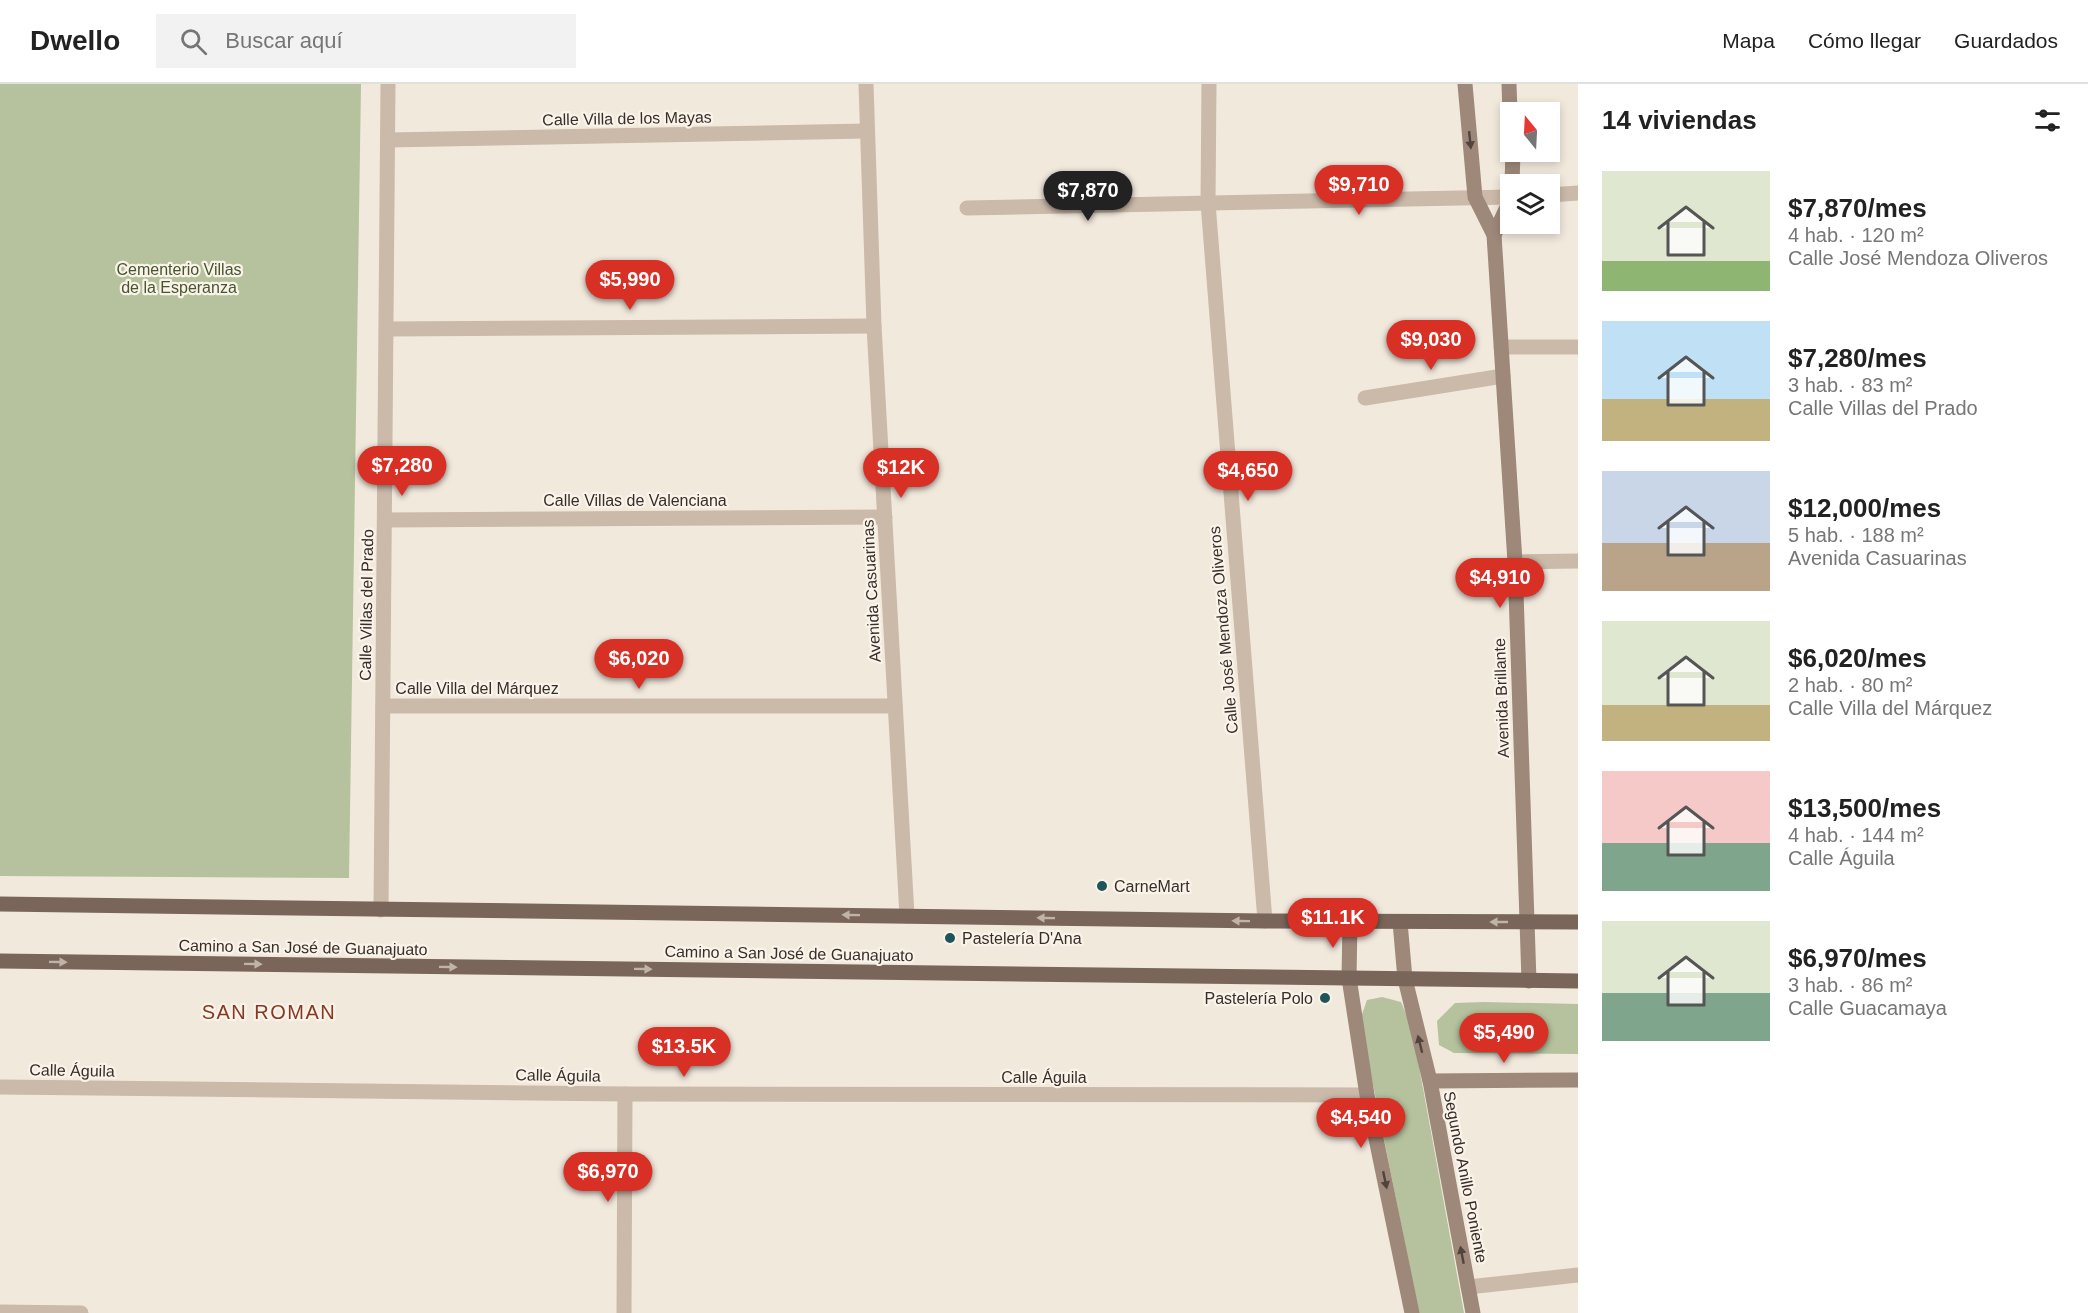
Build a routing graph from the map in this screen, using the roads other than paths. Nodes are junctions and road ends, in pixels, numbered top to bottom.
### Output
1 (388, 84) edge
2 (866, 84) edge
3 (1209, 84) edge
4 (1465, 84) edge
5 (1509, 84) edge
6 (1510, 102) edge
7 (867, 131) junction
8 (388, 140) junction
9 (1578, 193) edge
10 (1560, 194) edge
11 (1475, 197) junction
12 (1500, 198) edge
13 (1208, 203) junction
14 (968, 208) dead end
15 (1500, 222) edge
16 (1494, 235) junction
17 (874, 326) junction
18 (386, 329) junction
19 (1501, 347) junction
20 (1578, 347) edge
21 (1503, 376) junction
22 (1365, 398) dead end
23 (885, 517) junction
24 (385, 520) junction
25 (1578, 561) edge
26 (1515, 562) junction
27 (383, 706) junction
28 (895, 706) junction
29 (0, 904) edge
30 (381, 910) junction
31 (907, 916) junction
32 (1265, 921) junction
33 (1350, 921) junction
34 (1400, 922) junction
35 (1526, 922) junction
36 (1578, 922) edge
37 (0, 961) edge
38 (1349, 978) junction
39 (1405, 979) junction
40 (1529, 981) junction
41 (1578, 981) edge
42 (1578, 1080) edge
43 (1430, 1081) junction
44 (0, 1087) edge
45 (625, 1094) junction
46 (1367, 1095) junction
47 (1578, 1275) edge
48 (1468, 1287) junction
49 (0, 1312) edge
50 (81, 1313) edge
51 (624, 1313) edge
52 (1412, 1313) edge
53 (1473, 1313) edge

1 - 8 street, Calle Villas del Prado
2 - 7 street, Avenida Casuarinas
3 - 13 street, Calle José Mendoza Oliveros
4 -> 11 main road, Avenida Brillante
5 - 6 main road
7 - 8 street, Calle Villa de los Mayas
7 - 17 street, Avenida Casuarinas
8 - 18 street, Calle Villas del Prado
9 - 10 street
11 - 12 street
11 - 13 street
11 - 16 main road, Avenida Brillante
13 - 14 street
13 - 32 street, Calle José Mendoza Oliveros
15 - 16 main road, Avenida Brillante
16 - 19 main road, Avenida Brillante
17 - 18 street
17 - 23 street, Avenida Casuarinas
18 - 24 street, Calle Villas del Prado
19 - 20 street
19 - 21 main road, Avenida Brillante
21 - 22 street
21 - 26 main road, Avenida Brillante
23 - 24 street, Calle Villas de Valenciana
23 - 28 street, Avenida Casuarinas
24 - 27 street, Calle Villas del Prado
25 - 26 street
26 - 35 main road, Avenida Brillante
27 - 28 street, Calle Villa del Márquez
27 - 30 street, Calle Villas del Prado
28 - 31 street, Avenida Casuarinas
29 - 30 main road
31 -> 30 main road
32 -> 31 main road
32 - 33 main road
33 - 34 main road
33 - 38 main road
35 -> 34 main road
34 - 39 main road, Segundo Anillo Poniente
35 - 36 main road
35 - 40 main road, Avenida Brillante
37 -> 38 main road, Camino a San José de Guanajuato
38 - 39 main road, Camino a San José de Guanajuato
38 - 46 main road
39 - 40 main road, Camino a San José de Guanajuato
43 -> 39 main road, Segundo Anillo Poniente
40 - 41 main road, Camino a San José de Guanajuato
42 - 43 main road
48 -> 43 main road, Segundo Anillo Poniente
44 - 45 street, Calle Águila
45 - 46 street, Calle Águila
45 - 51 street
46 -> 52 main road
47 - 48 street
48 - 53 main road, Segundo Anillo Poniente
49 - 50 street

